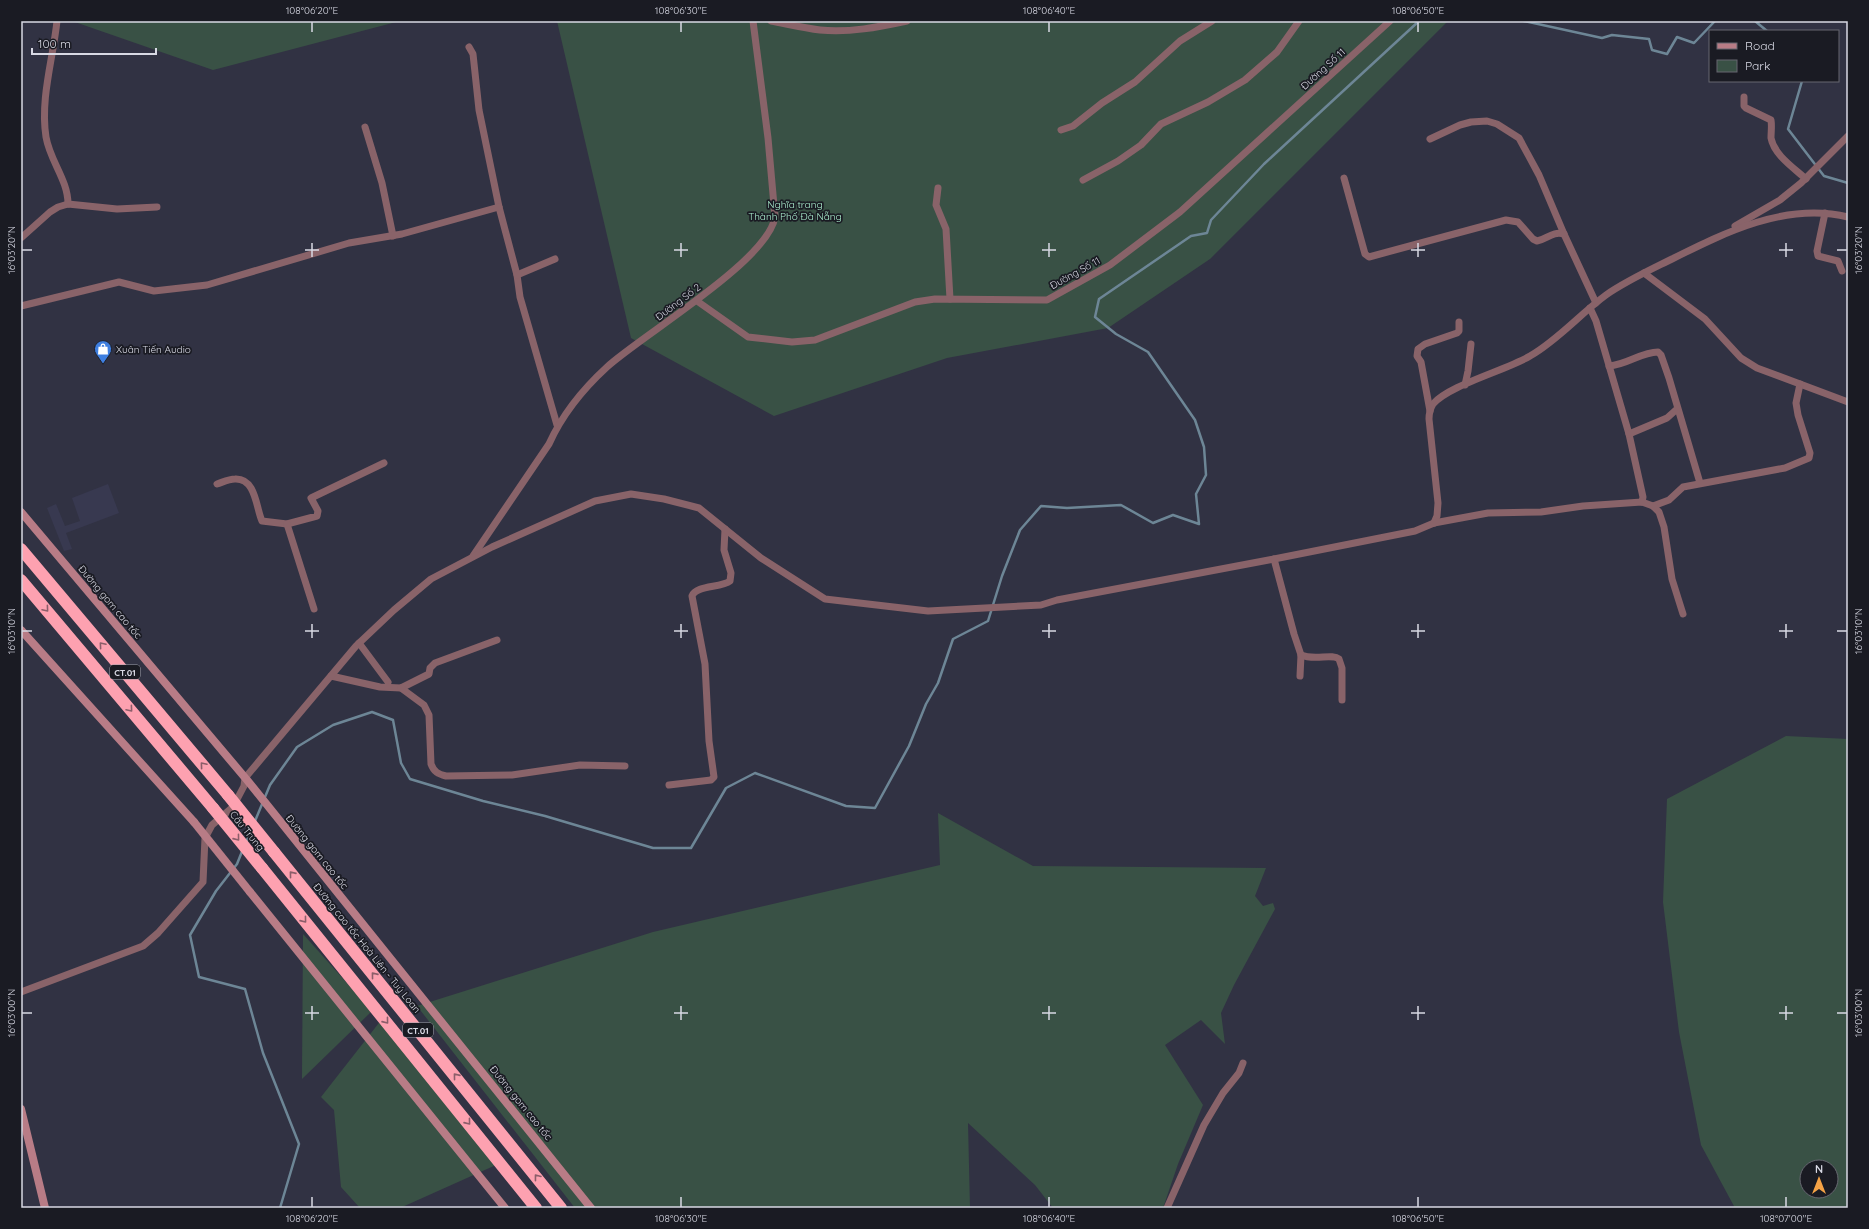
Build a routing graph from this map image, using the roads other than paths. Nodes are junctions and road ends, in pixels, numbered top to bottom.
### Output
1 (57, 21) edge
2 (753, 21) edge
3 (771, 21) edge
4 (907, 21) edge
5 (1212, 21) edge
6 (1299, 21) edge
7 (1390, 21) edge
8 (469, 47) dead end
9 (1744, 97) dead end
10 (365, 127) dead end
11 (1061, 130) dead end
12 (1848, 136) edge
13 (1430, 139) dead end
14 (1808, 177) junction
15 (1344, 178) dead end
16 (1083, 180) dead end
17 (938, 188) dead end
18 (68, 204) junction
19 (499, 207) junction
20 (157, 208) dead end
21 (1825, 213) junction
22 (1848, 217) edge
23 (1564, 234) junction
24 (393, 236) junction
25 (1717, 236) junction
26 (21, 238) edge
27 (555, 259) dead end
28 (1842, 271) dead end
29 (1644, 273) junction
30 (517, 275) junction
31 (950, 299) junction
32 (698, 301) junction
33 (1596, 303) junction
34 (21, 306) edge
35 (1590, 308) junction
36 (1459, 322) dead end
37 (1471, 344) dead end
38 (1609, 366) junction
39 (1800, 384) junction
40 (1465, 385) junction
41 (1848, 402) edge
42 (1677, 409) junction
43 (1430, 411) junction
44 (557, 425) junction
45 (1629, 434) junction
46 (384, 463) dead end
47 (1700, 483) junction
48 (217, 484) dead end
49 (1642, 502) junction
50 (1654, 506) junction
51 (21, 512) edge
52 (1434, 522) junction
53 (287, 524) junction
54 (726, 529) junction
55 (21, 549) edge
56 (472, 557) junction
57 (1274, 559) junction
58 (21, 580) edge
59 (314, 609) dead end
60 (1684, 614) dead end
61 (21, 630) edge
62 (497, 640) dead end
63 (359, 643) junction
64 (1301, 655) junction
65 (331, 676) junction
66 (1300, 676) dead end
67 (388, 682) dead end
68 (401, 688) junction
69 (1342, 700) dead end
70 (625, 766) dead end
71 (246, 779) junction
72 (669, 785) dead end
73 (274, 852) joint
74 (21, 992) edge
75 (1243, 1063) dead end
76 (21, 1109) edge
77 (45, 1208) edge
78 (505, 1208) edge
79 (536, 1208) edge
80 (561, 1208) edge
81 (591, 1208) edge
82 (1167, 1208) edge

1 - 18 street
2 - 32 street, Đường Số 2
3 - 4 street
5 - 11 street
6 - 16 street
7 - 31 street, Đường Số 11
8 - 19 street
9 - 14 street
10 - 24 street
12 - 14 street
13 - 23 street
14 - 25 street
15 - 23 street
17 - 31 street
18 - 20 street
18 - 26 street
19 - 24 street
19 - 30 street
21 - 22 street
21 - 25 street
21 - 28 street
23 - 33 street
24 - 34 street
25 - 29 street
27 - 30 street
29 - 33 street
29 - 39 street
30 - 44 street
31 - 32 street, Đường Số 11
32 - 44 street, Đường Số 2
33 - 35 street
35 - 38 street
35 - 40 street
36 - 43 street
37 - 40 street
38 - 42 street
38 - 45 street
39 - 41 street
39 - 47 street
40 - 43 street
42 - 45 street
42 - 47 street
43 - 52 street
44 - 56 street, Đường Số 2
45 - 49 street
46 - 53 street
47 - 50 street
48 - 53 street
49 - 50 street
49 - 52 street
50 - 60 street
51 - 71 main road, Đường gom cao tốc
52 - 57 street
53 - 59 street
54 - 56 street
54 - 57 street
54 - 72 street
73 -> 55 highway, Cầu Trung / CT.01, bridge
56 - 63 street
57 - 64 street
58 -> 79 highway, Cầu Trung / CT.01, bridge
61 - 78 main road, bridge
62 - 68 street
63 - 65 street
63 - 67 street
64 - 66 street
64 - 69 street
65 - 68 street
65 - 71 street
68 - 70 street
71 - 74 street
71 - 81 main road, Đường gom cao tốc
80 -> 73 highway, Đường cao tốc Hoà Liên - Tuý Loan / CT.01
75 - 82 street
76 - 77 main road

